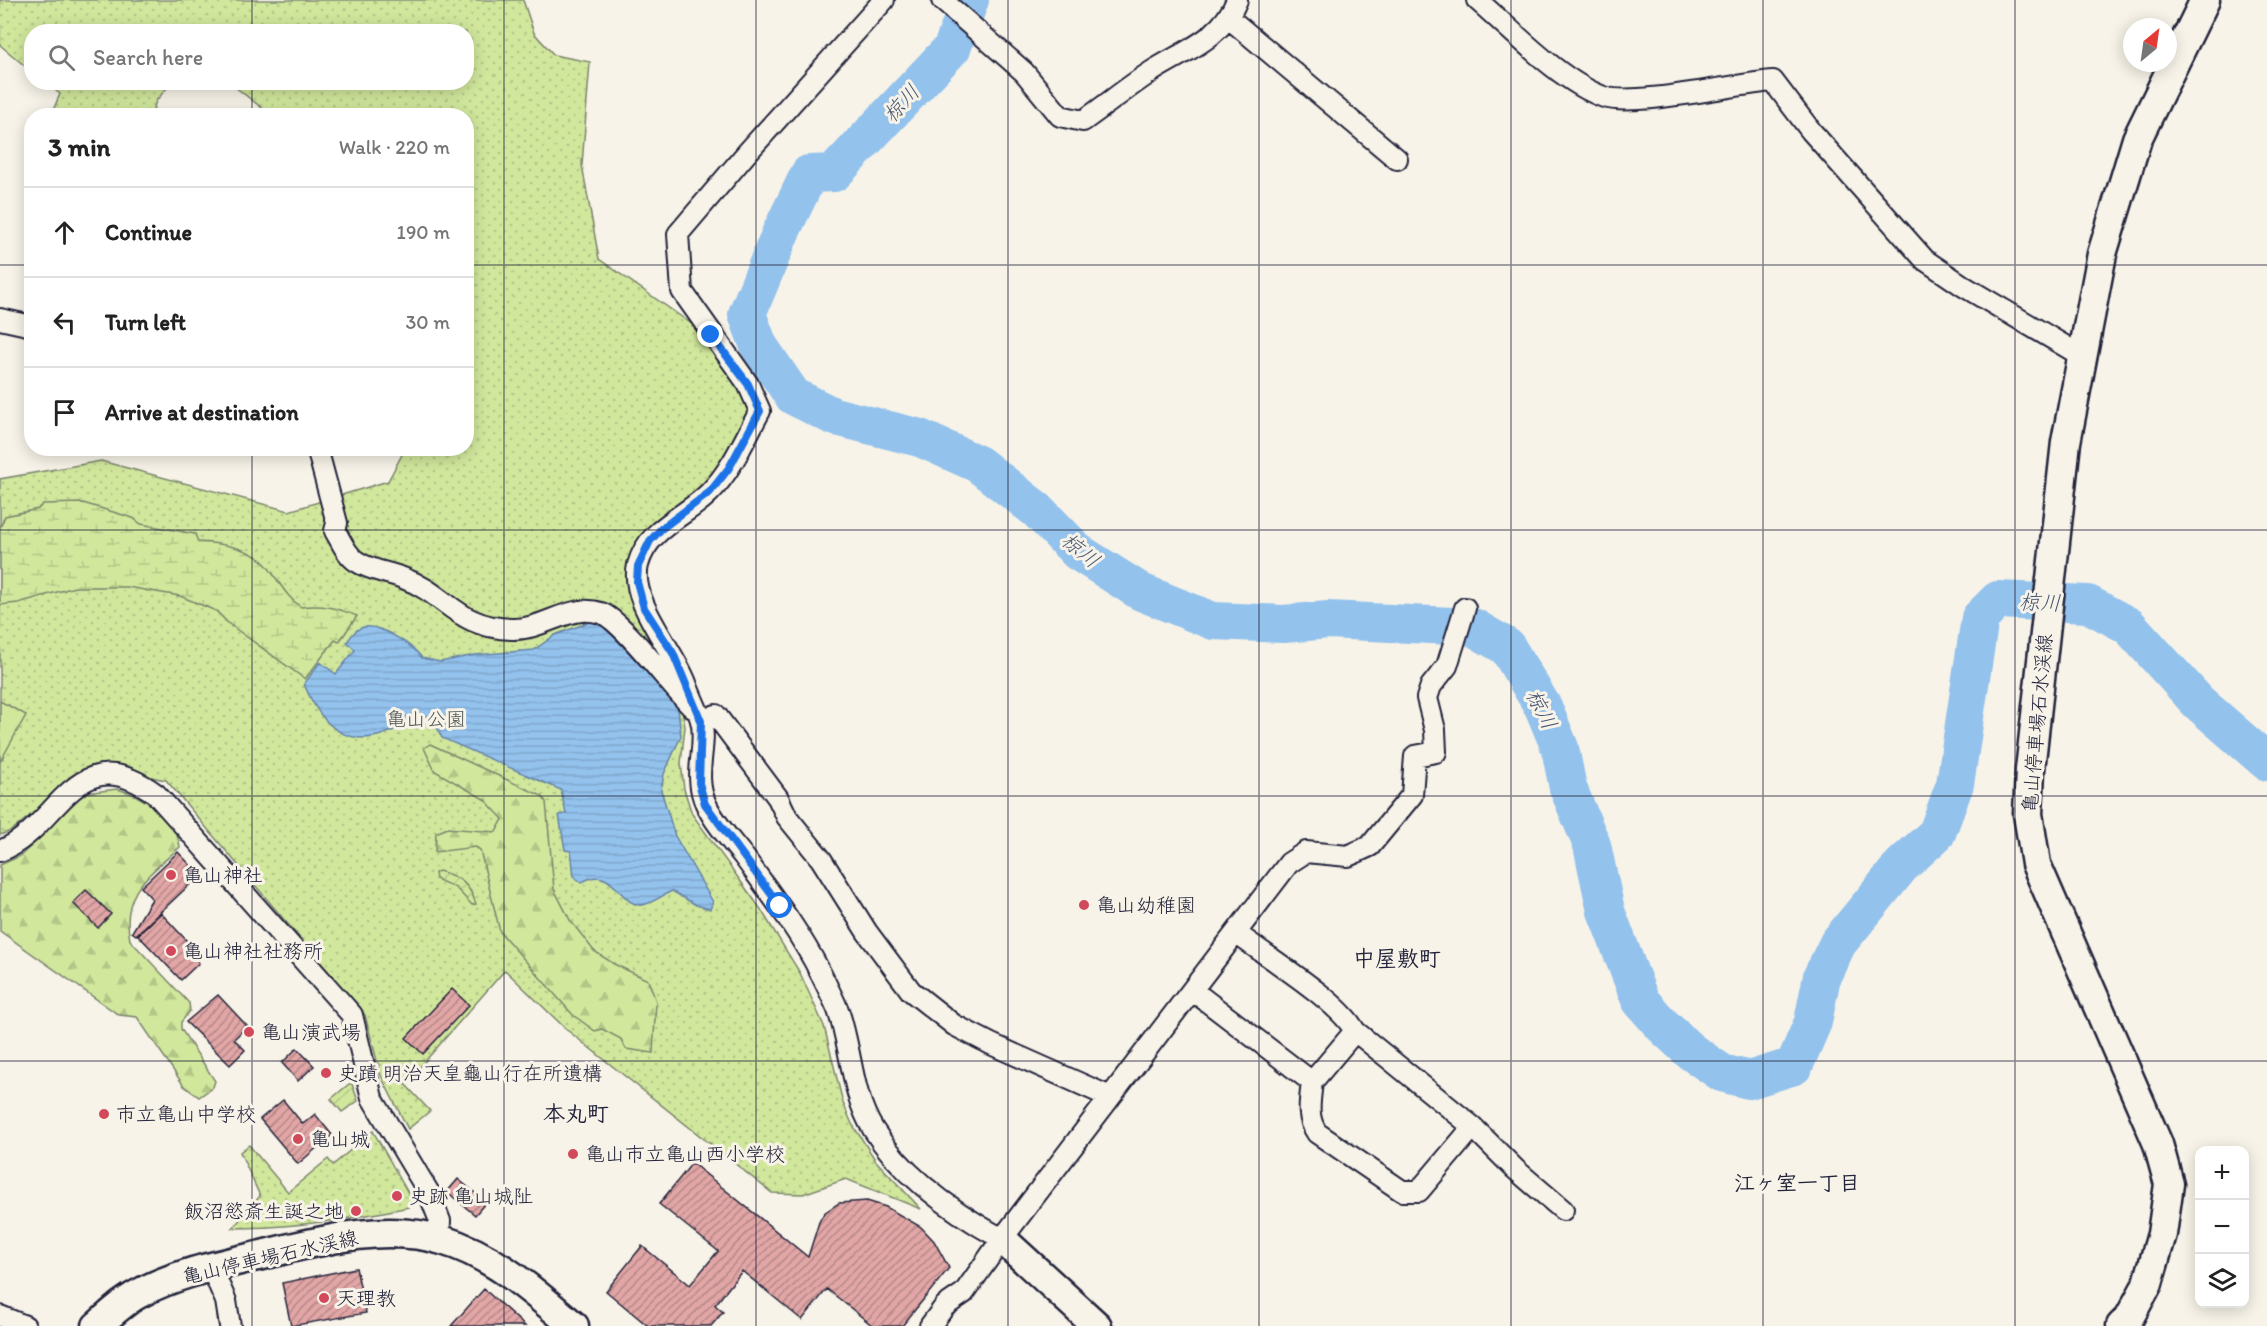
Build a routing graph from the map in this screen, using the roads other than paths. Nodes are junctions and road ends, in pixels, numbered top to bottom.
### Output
1 (884, 0) edge
2 (942, 0) edge
3 (1237, 0) edge
4 (1477, 0) edge
5 (2205, 0) edge
6 (1230, 18) junction
7 (1397, 159) dead end
8 (0, 319) edge
9 (24, 324) edge
10 (2080, 356) junction
11 (320, 456) edge
12 (1465, 609) dead end
13 (698, 715) junction
14 (0, 851) edge
15 (1236, 933) junction
16 (1192, 990) junction
17 (1355, 1031) junction
18 (1312, 1083) junction
19 (1110, 1096) junction
20 (1473, 1127) junction
21 (1563, 1210) dead end
22 (440, 1239) junction
23 (1002, 1239) junction
24 (211, 1267) junction
25 (0, 1316) edge
26 (25, 1326) edge
27 (98, 1326) edge
28 (230, 1326) edge
29 (574, 1326) edge
30 (930, 1326) edge
31 (1097, 1326) edge
32 (2121, 1326) edge

1 - 13 street
2 - 6 street
3 - 6 street
4 - 10 street
5 - 10 main road, 亀山停車場石水渓線
6 - 7 street
8 - 9 street
10 - 32 main road, 亀山停車場石水渓線
11 - 13 street
12 - 15 street
13 - 19 street
13 - 23 street
14 - 22 street
15 - 16 street
15 - 17 street
16 - 18 street
16 - 19 street
17 - 18 street
17 - 20 street
18 - 20 street
19 - 23 street
20 - 21 street
22 - 24 main road, 亀山停車場石水渓線
22 - 29 main road, 亀山停車場石水渓線
23 - 30 street
23 - 31 main road
24 - 27 main road, 亀山停車場石水渓線
24 - 28 street
25 - 26 street

